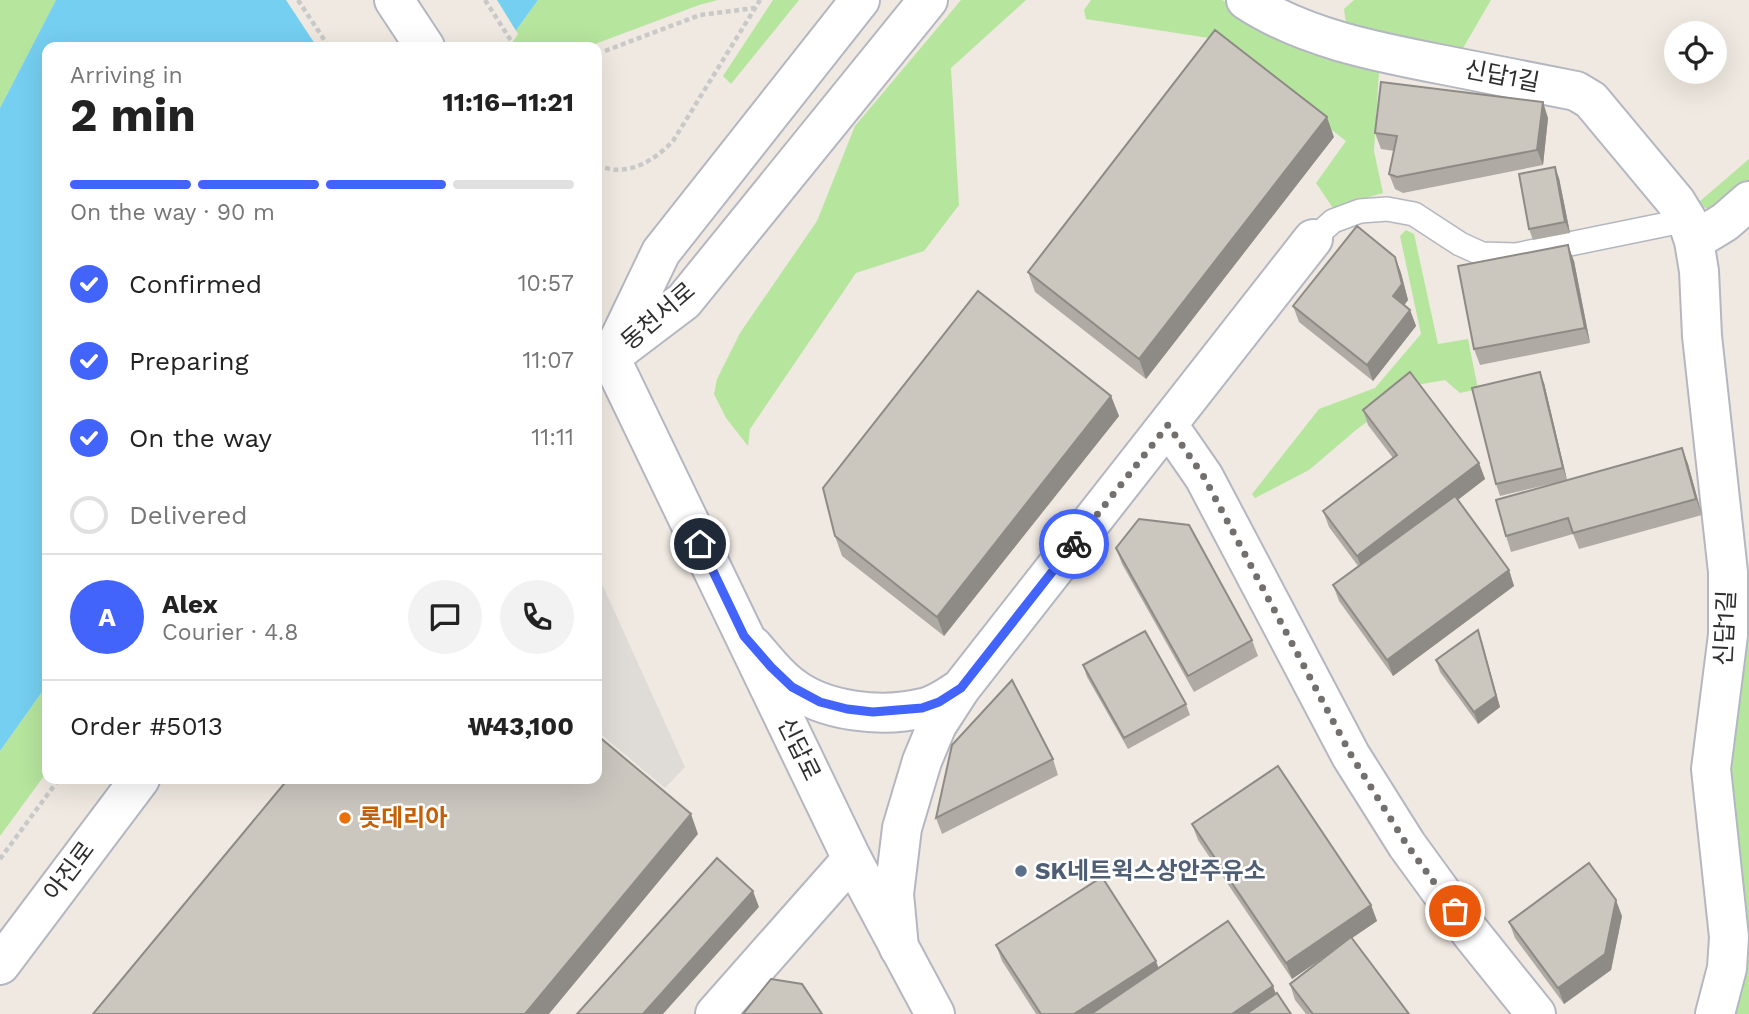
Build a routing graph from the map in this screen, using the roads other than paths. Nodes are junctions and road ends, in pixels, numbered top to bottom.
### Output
1 (394, 0) edge
2 (860, 0) edge
3 (928, 0) edge
4 (1246, 0) edge
5 (422, 42) edge
6 (1749, 201) edge
7 (1691, 231) junction
8 (1314, 239) joint
9 (602, 349) edge
10 (602, 350) edge
11 (602, 353) edge
12 (1168, 425) junction
13 (1736, 528) edge
14 (744, 636) junction
15 (961, 688) junction
16 (135, 784) edge
17 (852, 859) junction
18 (899, 951) junction
19 (0, 965) edge
20 (715, 1014) edge
21 (935, 1014) edge
22 (1536, 1014) edge
23 (1714, 1014) edge

1 - 5 street
2 - 9 street, 동천서로
3 - 10 street, 동천서로
4 - 7 street, 신답1길
6 - 7 street
7 - 8 lane
7 - 13 street, 신답1길
8 - 12 street
11 - 14 street, 신답로
12 - 15 street
12 - 22 street
13 - 23 street, 신답1길
14 - 15 street
14 - 17 street, 신답로
15 - 18 street
16 - 19 street, 아진로
17 - 18 street, 신답로
17 - 20 street
18 - 21 street, 신답로

